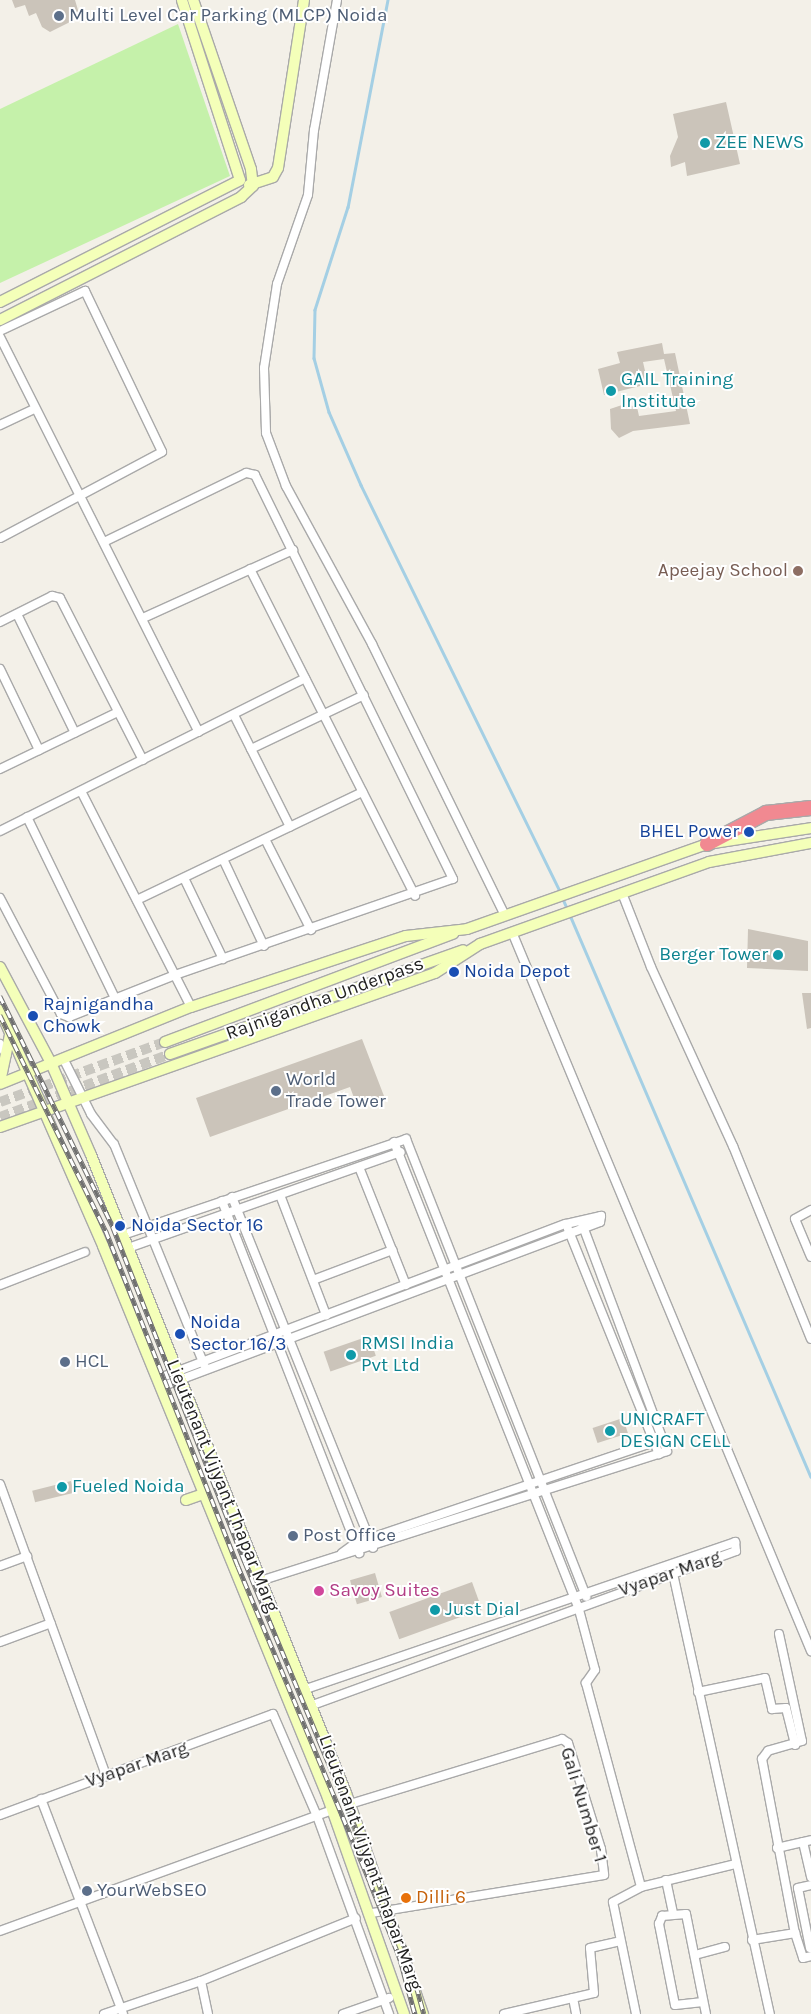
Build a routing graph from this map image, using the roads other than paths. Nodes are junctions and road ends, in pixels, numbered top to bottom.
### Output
1 (182, 0) edge
2 (193, 0) edge
3 (304, 0) edge
4 (337, 0) edge
5 (240, 180) junction
6 (253, 186) junction
7 (0, 302) edge
8 (0, 320) edge
9 (0, 331) edge
10 (0, 337) edge
11 (34, 409) junction
12 (0, 425) edge
13 (80, 500) junction
14 (0, 538) edge
15 (104, 542) junction
16 (293, 550) junction
17 (250, 569) junction
18 (16, 614) junction
19 (143, 618) junction
20 (0, 622) edge
21 (0, 669) edge
22 (305, 678) junction
23 (364, 695) junction
24 (118, 712) junction
25 (323, 714) junction
26 (234, 715) junction
27 (199, 732) junction
28 (75, 733) junction
29 (251, 749) junction
30 (39, 750) junction
31 (143, 760) junction
32 (0, 769) edge
33 (82, 791) junction
34 (362, 792) junction
35 (811, 808) edge
36 (27, 818) junction
37 (290, 827) junction
38 (811, 828) edge
39 (0, 831) edge
40 (265, 839) junction
41 (811, 843) edge
42 (707, 844) junction
43 (223, 859) junction
44 (184, 878) junction
45 (618, 894) junction
46 (415, 896) junction
47 (0, 898) edge
48 (137, 900) junction
49 (509, 914) junction
50 (467, 929) junction
51 (311, 930) junction
52 (517, 930) junction
53 (480, 944) junction
54 (264, 946) junction
55 (223, 959) junction
56 (0, 967) edge
57 (175, 975) junction
58 (114, 998) junction
59 (191, 1007) junction
60 (0, 1010) edge
61 (10, 1030) junction
62 (166, 1042) tunnel mouth
63 (0, 1044) edge
64 (170, 1054) tunnel mouth
65 (63, 1058) junction
66 (8, 1059) junction
67 (50, 1063) junction
68 (30, 1072) junction
69 (0, 1083) edge
70 (82, 1099) junction
71 (67, 1103) junction
72 (44, 1112) junction
73 (0, 1127) edge
74 (394, 1142) junction
75 (410, 1149) junction
76 (398, 1153) junction
77 (359, 1167) junction
78 (280, 1195) junction
79 (232, 1197) junction
80 (222, 1201) junction
81 (237, 1210) junction
82 (811, 1210) edge
83 (227, 1213) junction
84 (580, 1220) junction
85 (566, 1224) junction
86 (149, 1226) junction
87 (583, 1228) junction
88 (569, 1233) junction
89 (123, 1235) junction
90 (154, 1238) junction
91 (128, 1248) junction
92 (392, 1250) junction
93 (85, 1252) dead end
94 (811, 1257) edge
95 (456, 1266) junction
96 (445, 1270) junction
97 (459, 1274) junction
98 (448, 1278) junction
99 (312, 1280) junction
100 (0, 1285) edge
101 (406, 1285) junction
102 (326, 1315) junction
103 (286, 1330) junction
104 (274, 1334) junction
105 (289, 1338) junction
106 (811, 1339) edge
107 (278, 1342) junction
108 (203, 1361) junction
109 (206, 1369) junction
110 (178, 1375) junction
111 (158, 1383) junction
112 (321, 1417) junction
113 (308, 1422) junction
114 (664, 1439) junction
115 (654, 1442) junction
116 (659, 1454) junction
117 (540, 1481) junction
118 (0, 1484) edge
119 (530, 1484) junction
120 (350, 1488) junction
121 (544, 1492) junction
122 (203, 1494) junction
123 (337, 1494) junction
124 (534, 1495) junction
125 (186, 1500) dead end
126 (370, 1538) junction
127 (356, 1543) junction
128 (374, 1548) junction
129 (359, 1553) junction
130 (340, 1554) junction
131 (27, 1556) junction
132 (671, 1563) junction
133 (0, 1566) edge
134 (673, 1574) junction
135 (260, 1581) junction
136 (584, 1593) junction
137 (574, 1597) junction
138 (588, 1603) junction
139 (578, 1606) junction
140 (51, 1623) junction
141 (779, 1634) dead end
142 (0, 1642) edge
143 (811, 1651) edge
144 (305, 1689) junction
145 (698, 1692) junction
146 (311, 1706) junction
147 (811, 1742) edge
148 (798, 1744) junction
149 (106, 1776) junction
150 (41, 1799) junction
151 (350, 1804) junction
152 (332, 1810) junction
153 (0, 1815) edge
154 (317, 1816) junction
155 (807, 1841) edge
156 (777, 1848) junction
157 (734, 1864) junction
158 (811, 1877) edge
159 (666, 1880) junction
160 (811, 1885) edge
161 (640, 1887) junction
162 (82, 1904) junction
163 (811, 1904) edge
164 (801, 1906) junction
165 (789, 1909) junction
166 (388, 1911) junction
167 (371, 1913) junction
168 (673, 1914) junction
169 (356, 1918) junction
170 (0, 1931) edge
171 (795, 1932) junction
172 (752, 1940) junction
173 (620, 1941) junction
174 (725, 1947) dead end
175 (810, 1948) edge
176 (695, 1954) junction
177 (811, 1956) edge
178 (201, 1981) junction
179 (400, 1995) junction
180 (573, 1998) junction
181 (386, 1999) junction
182 (703, 2002) junction
183 (122, 2011) edge
184 (104, 2014) edge
185 (208, 2014) edge
186 (343, 2014) edge
187 (389, 2014) edge
188 (404, 2014) edge
189 (423, 2014) edge
190 (504, 2014) edge
191 (576, 2014) edge
192 (636, 2014) edge
193 (706, 2014) edge
194 (770, 2014) edge

1 - 5 main road
2 - 6 main road
3 - 6 main road
4 - 49 street
5 - 6 main road
5 - 7 main road
6 - 8 main road
9 - 13 street
10 - 11 street
11 - 12 street
11 - 13 street
13 - 14 street
13 - 15 street
15 - 16 street
15 - 19 street
16 - 17 street
16 - 23 street
17 - 19 street
17 - 22 street
18 - 20 street
18 - 24 street
18 - 28 street
19 - 27 street
21 - 30 street
22 - 25 street
22 - 26 street
23 - 25 street
23 - 46 street
24 - 28 street
24 - 31 street
25 - 29 street
25 - 34 street
26 - 27 street
26 - 29 street
27 - 31 street
28 - 30 street
29 - 37 street
30 - 32 street
31 - 33 street
33 - 36 street
33 - 48 street
34 - 37 street
34 - 46 street
35 - 42 highway
36 - 39 street
36 - 58 street
37 - 40 street
38 - 42 main road
40 - 43 street
40 - 51 street
41 - 45 main road
42 - 49 main road
43 - 44 street
43 - 54 street
44 - 48 street
44 - 55 street
45 - 52 main road
45 - 106 street
46 - 51 street
47 - 58 street
48 - 57 street
49 - 50 main road
50 - 59 main road
50 - 62 main road, Rajnigandha Underpass
51 - 54 street
52 - 53 main road
52 - 143 street
53 - 64 main road, Rajnigandha Underpass
53 - 70 main road
54 - 55 street
55 - 57 street
56 - 67 main road, Lieutenant Vijyant Thapar Marg
57 - 58 street
57 - 59 street
59 - 65 main road
60 - 61 main road, Lieutenant Vijyant Thapar Marg
61 - 66 main road
61 - 68 main road, Lieutenant Vijyant Thapar Marg
63 - 66 street
65 - 67 main road
65 - 70 street
66 - 69 main road
67 - 68 main road
67 - 71 main road, Lieutenant Vijyant Thapar Marg
68 - 69 main road
68 - 72 main road, Lieutenant Vijyant Thapar Marg
70 - 71 main road
70 - 86 street
71 - 72 main road
71 - 89 main road, Lieutenant Vijyant Thapar Marg
72 - 73 main road
72 - 111 main road, Lieutenant Vijyant Thapar Marg
74 - 75 street
74 - 76 street
74 - 79 street
75 - 76 street
75 - 95 street
76 - 77 street
76 - 96 street
77 - 78 street
77 - 92 street
78 - 81 street
78 - 99 street
79 - 80 street
79 - 81 street
80 - 83 street
80 - 86 street
81 - 83 street
81 - 103 street
82 - 94 street
83 - 90 street
83 - 104 street
84 - 85 street
84 - 87 street
84 - 87 street
85 - 88 street
85 - 95 street
86 - 89 street
86 - 90 street
87 - 88 street
87 - 114 street
88 - 97 street
88 - 115 street
89 - 91 main road, Lieutenant Vijyant Thapar Marg
90 - 91 street
90 - 108 street
91 - 110 main road, Lieutenant Vijyant Thapar Marg
92 - 99 street
92 - 101 street
93 - 100 street
95 - 96 street
95 - 97 street
96 - 98 street
96 - 101 street
97 - 98 street
97 - 117 street
98 - 105 street
98 - 119 street
99 - 102 street
101 - 102 street
102 - 103 street
103 - 104 street
103 - 105 street
104 - 107 street
104 - 108 street
105 - 107 street
105 - 112 street
107 - 109 street
107 - 113 street
108 - 109 street
108 - 110 street
109 - 110 street
110 - 111 street
110 - 135 main road, Lieutenant Vijyant Thapar Marg
111 - 122 main road, Lieutenant Vijyant Thapar Marg
112 - 113 street
112 - 120 street
113 - 123 street
114 - 115 street
114 - 116 street
115 - 116 street
115 - 117 street
116 - 121 street
117 - 119 street
117 - 121 street
118 - 131 street
119 - 124 street
119 - 126 street
120 - 123 street
120 - 126 street
121 - 124 street
121 - 136 street
122 - 125 main road
122 - 152 main road, Lieutenant Vijyant Thapar Marg
123 - 127 street
124 - 128 street
124 - 137 street
126 - 127 street
126 - 128 street
127 - 129 street
127 - 130 street
128 - 129 street
129 - 130 street
130 - 135 street
131 - 133 street
131 - 140 street
132 - 134 street
132 - 134 street, Vyapar Marg
132 - 136 street, Vyapar Marg
134 - 138 street, Vyapar Marg
134 - 145 street
135 - 144 main road, Lieutenant Vijyant Thapar Marg
136 - 137 street, Vyapar Marg
136 - 138 street
137 - 139 street
137 - 144 street, Vyapar Marg
138 - 139 street, Vyapar Marg
139 - 146 street, Vyapar Marg
139 - 161 street
140 - 142 street
140 - 149 street
141 - 148 street
144 - 146 main road, Lieutenant Vijyant Thapar Marg
145 - 148 street
145 - 157 street
146 - 151 main road, Lieutenant Vijyant Thapar Marg
147 - 148 street
148 - 156 street
149 - 150 street, Vyapar Marg
149 - 154 street, Vyapar Marg
150 - 153 street, Vyapar Marg
150 - 162 street
151 - 166 main road, Lieutenant Vijyant Thapar Marg
151 - 166 street, Gali Number 1
152 - 154 street
152 - 167 main road, Lieutenant Vijyant Thapar Marg
154 - 162 street
154 - 169 street
155 - 156 street
155 - 158 street
156 - 165 street
157 - 159 street
157 - 172 street
159 - 161 street
159 - 168 street
160 - 164 street
161 - 173 street
162 - 170 street
162 - 183 street
163 - 164 street
164 - 165 street
164 - 175 street
165 - 171 street
166 - 167 street
166 - 189 main road, Lieutenant Vijyant Thapar Marg
167 - 179 main road, Lieutenant Vijyant Thapar Marg
168 - 176 street
168 - 182 street
169 - 178 street
169 - 181 street
171 - 172 street
171 - 177 street
172 - 194 street
173 - 180 street
173 - 192 street
174 - 176 street
176 - 182 street
178 - 183 street
178 - 185 street
179 - 181 street
179 - 188 main road, Lieutenant Vijyant Thapar Marg
180 - 190 street
180 - 191 street
181 - 186 street
181 - 187 street
182 - 193 street
183 - 184 street

